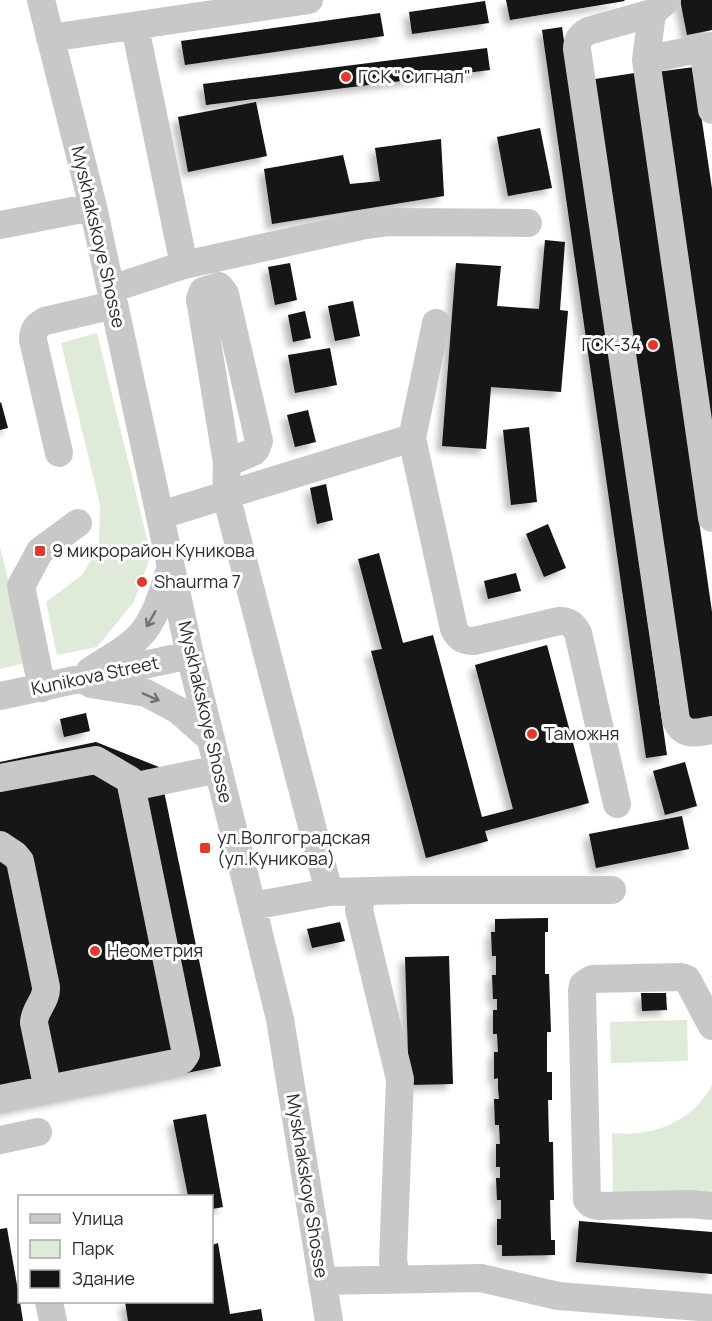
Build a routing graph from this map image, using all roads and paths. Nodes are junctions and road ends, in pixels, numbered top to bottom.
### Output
1 (41, 0) edge
2 (309, 0) edge
3 (659, 7) edge
4 (135, 27) junction
5 (50, 38) junction
6 (707, 47) edge
7 (646, 60) junction
8 (712, 110) edge
9 (93, 207) junction
10 (528, 223) dead end
11 (0, 225) edge
12 (184, 265) junction
13 (112, 297) junction
14 (436, 323) dead end
15 (412, 438) junction
16 (59, 453) dead end
17 (227, 463) junction
18 (226, 495) junction
19 (161, 515) junction
20 (712, 518) edge
21 (78, 523) dead end
22 (171, 564) junction
23 (190, 655) junction
24 (73, 682) junction
25 (42, 688) junction
26 (0, 696) edge
27 (712, 730) edge
28 (211, 739) junction
29 (218, 769) junction
30 (0, 778) edge
31 (132, 787) junction
32 (617, 804) dead end
33 (0, 845) edge
34 (612, 890) dead end
35 (329, 892) junction
36 (362, 892) junction
37 (252, 906) junction
38 (712, 1026) edge
39 (48, 1090) junction
40 (0, 1099) edge
41 (38, 1132) dead end
42 (0, 1140) edge
43 (712, 1206) edge
44 (396, 1280) junction
45 (322, 1281) junction
46 (49, 1303) edge
47 (712, 1308) edge
48 (53, 1321) edge
49 (329, 1321) edge

1 - 5 street, Myskhakskoye Shosse
2 - 4 street
3 - 7 street
3 - 27 street
4 - 5 street
4 - 12 street
5 - 9 street, Myskhakskoye Shosse
6 - 7 street
6 - 8 street
7 - 20 street
9 - 11 street
9 - 13 street, Myskhakskoye Shosse
10 - 12 street
12 - 13 street
13 - 16 street
13 - 19 street, Myskhakskoye Shosse
14 - 15 street
15 - 18 street
15 - 32 street
17 - 17 street
17 - 18 street
18 - 19 street
18 - 35 street
19 - 22 street, Myskhakskoye Shosse
21 - 25 street
22 - 23 street, Myskhakskoye Shosse
22 -> 24 street
23 - 24 street, Kunikova Street
23 - 28 street, Myskhakskoye Shosse
24 - 25 street, Kunikova Street
24 -> 28 street
25 - 26 street, Kunikova Street
28 - 29 street, Myskhakskoye Shosse
29 - 31 street
29 - 37 street, Myskhakskoye Shosse
30 - 31 street
31 - 39 street
33 - 39 street
34 - 36 street
35 - 36 street
35 - 37 street
36 - 44 street
37 - 45 street, Myskhakskoye Shosse
38 - 43 street
39 - 40 street
41 - 42 street
44 - 45 street
44 - 47 street
45 - 49 street, Myskhakskoye Shosse
46 - 48 street

